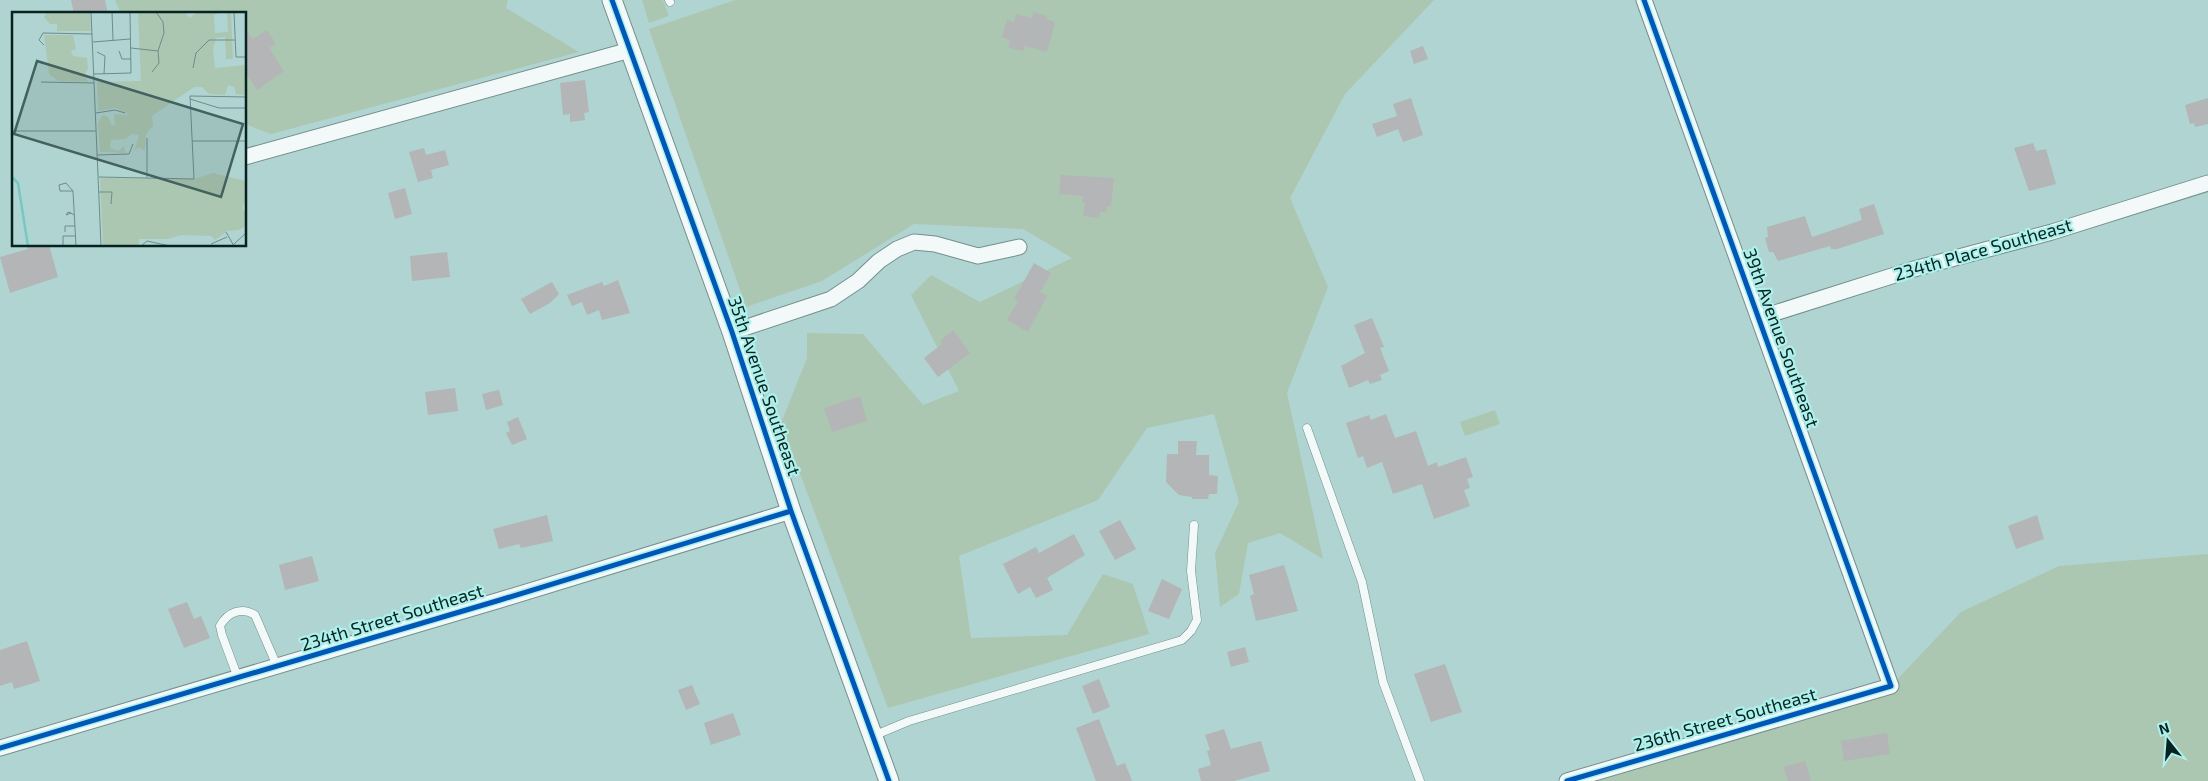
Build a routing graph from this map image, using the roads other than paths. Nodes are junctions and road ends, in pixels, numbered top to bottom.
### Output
1 (612, 0) edge
2 (1644, 0) edge
3 (630, 50) junction
4 (246, 157) edge
5 (2208, 183) edge
6 (1019, 247) dead end
7 (1758, 318) junction
8 (732, 332) junction
9 (1307, 428) dead end
10 (791, 511) junction
11 (1194, 525) dead end
12 (276, 666) junction
13 (238, 678) junction
14 (1891, 686) joint
15 (873, 736) junction
16 (0, 748) edge
17 (889, 781) edge
18 (1420, 781) edge
19 (1567, 781) edge

1 - 3 street, 35th Avenue Southeast
2 - 7 street, 39th Avenue Southeast
3 - 4 street
3 - 8 street, 35th Avenue Southeast
5 - 7 street, 234th Place Southeast
6 - 8 street
7 - 14 street, 39th Avenue Southeast
8 - 10 street, 35th Avenue Southeast
9 - 18 lane
10 - 12 street, 234th Street Southeast
10 - 15 street, 35th Avenue Southeast
11 - 15 lane
12 - 13 street, 234th Street Southeast
12 - 13 lane
13 - 16 street, 234th Street Southeast
14 - 19 street, 236th Street Southeast
15 - 17 street, 35th Avenue Southeast

